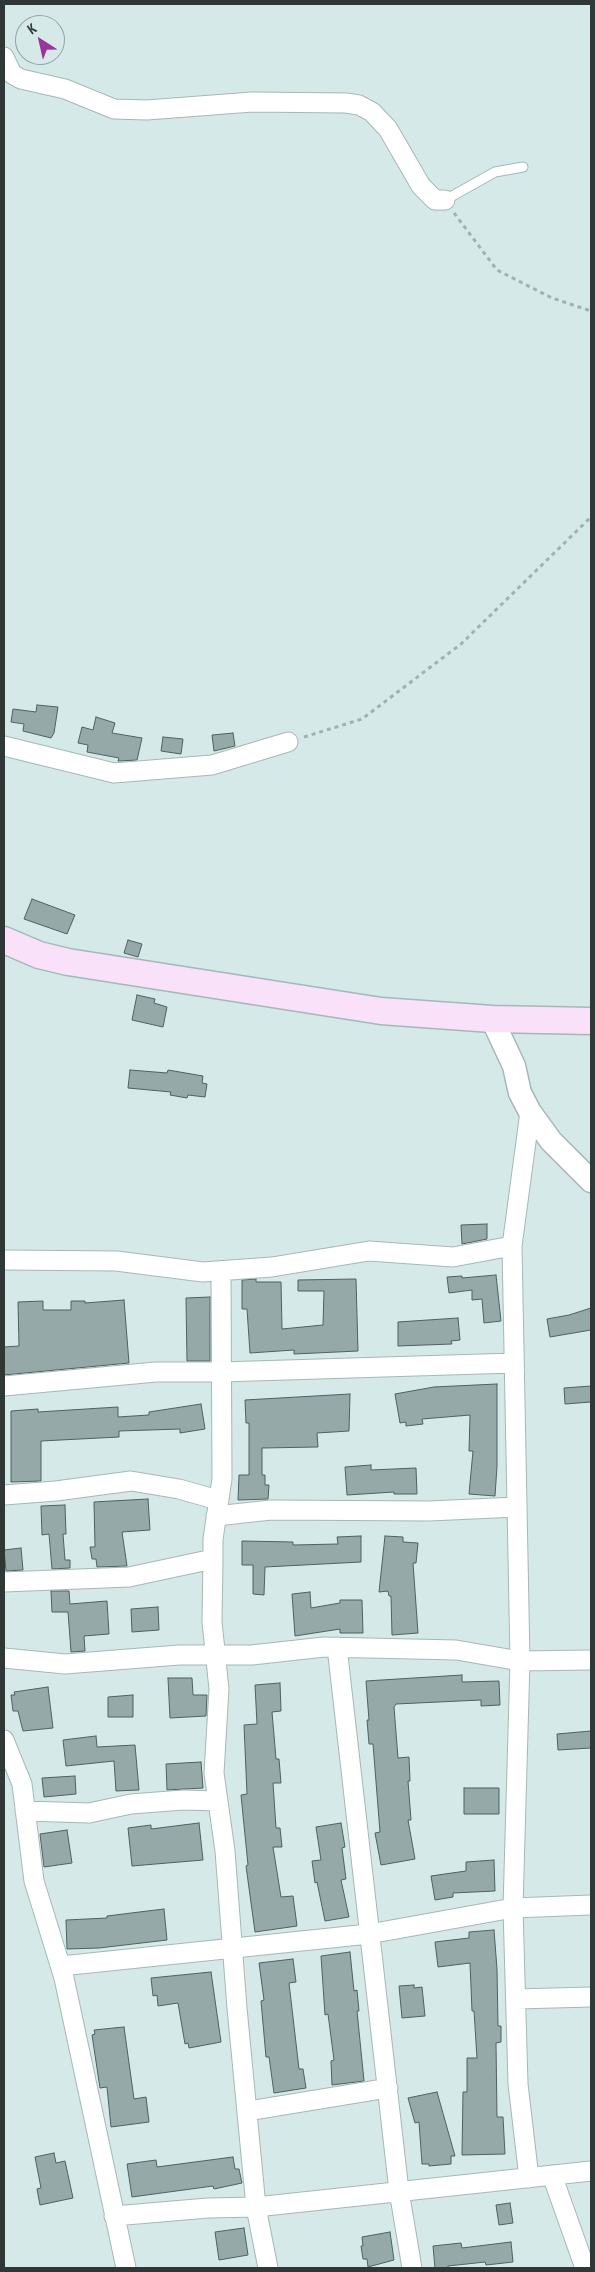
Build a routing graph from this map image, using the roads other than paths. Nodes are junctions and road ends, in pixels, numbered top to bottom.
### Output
1 (4, 58) edge
2 (523, 167) dead end
3 (445, 200) joint
4 (288, 742) road end
5 (4, 746) edge
6 (4, 940) edge
7 (492, 1019) junction
8 (591, 1021) edge
9 (530, 1112) junction
10 (591, 1180) edge
11 (512, 1246) junction
12 (4, 1260) edge
13 (221, 1271) junction
14 (514, 1363) junction
15 (221, 1372) junction
16 (4, 1386) edge
17 (4, 1495) edge
18 (517, 1507) junction
19 (217, 1508) junction
20 (213, 1559) junction
21 (4, 1582) edge
22 (337, 1647) junction
23 (215, 1654) junction
24 (4, 1658) edge
25 (591, 1660) edge
26 (520, 1661) junction
27 (4, 1740) edge
28 (218, 1801) junction
29 (25, 1811) junction
30 (591, 1906) edge
31 (513, 1908) junction
32 (369, 1934) junction
33 (233, 1948) junction
34 (61, 1966) junction
35 (591, 1998) edge
36 (516, 1999) junction
37 (388, 2088) junction
38 (248, 2111) junction
39 (591, 2171) edge
40 (552, 2175) junction
41 (529, 2178) junction
42 (400, 2191) junction
43 (256, 2207) junction
44 (114, 2216) junction
45 (126, 2268) edge
46 (268, 2268) edge
47 (412, 2268) edge
48 (584, 2268) edge

1 - 3 street
2 - 3 lane
4 - 5 street
6 - 7 main road
7 - 8 main road
7 - 9 street
9 - 10 street
9 - 11 street
11 - 13 street
11 - 14 street
12 - 13 street
13 - 15 street
14 - 15 street
14 - 18 street
15 - 16 street
15 - 19 street
17 - 19 street
18 - 19 street
18 - 26 street
19 - 20 street
20 - 21 street
20 - 23 street
22 - 23 street
22 - 26 street
22 - 32 street
23 - 24 street
23 - 28 street
25 - 26 street
26 - 31 street
27 - 29 street
28 - 29 street
28 - 33 street
29 - 34 street
30 - 31 street
31 - 32 street
31 - 36 street
32 - 33 street
32 - 37 street
33 - 34 street
33 - 38 street
34 - 44 street
35 - 36 street
36 - 41 street
37 - 38 street
37 - 42 street
38 - 43 street
39 - 40 street
40 - 41 street
40 - 48 street
41 - 42 street
42 - 43 street
42 - 47 street
43 - 44 street
43 - 46 street
44 - 45 street

